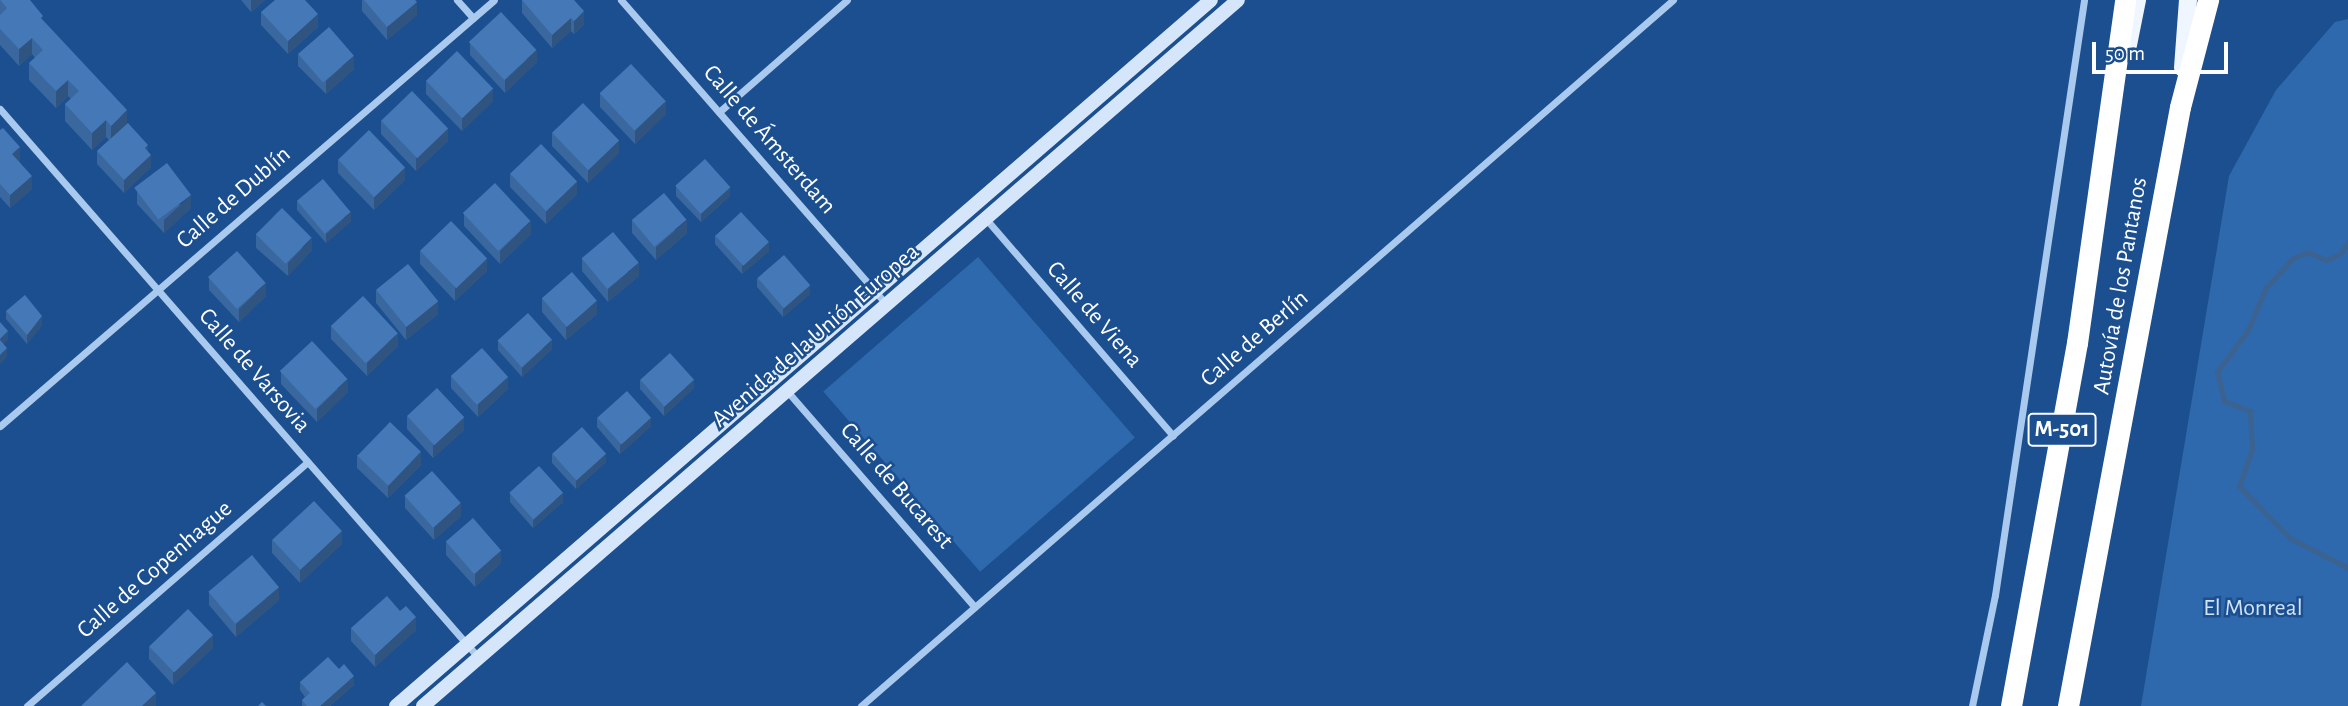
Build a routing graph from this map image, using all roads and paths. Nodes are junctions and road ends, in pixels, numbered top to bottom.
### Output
1 (457, 0) edge
2 (494, 0) edge
3 (621, 0) edge
4 (847, 0) edge
5 (1210, 0) edge
6 (1238, 0) edge
7 (1673, 0) edge
8 (2084, 0) edge
9 (2125, 0) edge
10 (2137, 0) edge
11 (2188, 0) edge
12 (2208, 0) edge
13 (473, 18) junction
14 (2180, 107) junction
15 (0, 109) edge
16 (719, 112) junction
17 (2105, 152) junction
18 (986, 219) junction
19 (159, 288) junction
20 (875, 291) junction
21 (887, 305) junction
22 (787, 391) junction
23 (0, 426) edge
24 (1173, 436) junction
25 (308, 463) junction
26 (975, 607) junction
27 (467, 645) junction
28 (479, 658) junction
29 (27, 706) edge
30 (396, 706) edge
31 (423, 706) edge
32 (861, 706) edge
33 (1972, 706) edge
34 (2011, 706) edge
35 (2068, 706) edge

1 - 13 street
2 - 13 street, Calle de Dublín
3 - 16 street, Calle de Ámsterdam
4 - 16 street
5 - 20 street, Avenida de la Unión Europea
6 - 18 street, Avenida de la Unión Europea
7 - 24 street, Calle de Berlín
8 - 33 street
9 - 17 highway, Autovía de los Pantanos / M-501
10 - 17 main road
11 - 14 main road
12 - 14 highway, Autovía de los Pantanos / M-501
13 - 19 street, Calle de Dublín
14 - 35 highway, Autovía de los Pantanos / M-501
15 - 19 street, Calle de Varsovia
16 - 20 street, Calle de Ámsterdam
17 - 34 highway, Autovía de los Pantanos / M-501
18 - 21 street, Avenida de la Unión Europea
18 - 24 street, Calle de Viena
19 - 23 street, Calle de Dublín
19 - 25 street, Calle de Varsovia
20 - 21 street, Calle de Ámsterdam
20 - 27 street, Avenida de la Unión Europea
21 - 22 street, Avenida de la Unión Europea
22 - 26 street, Calle de Bucarest
22 - 28 street, Avenida de la Unión Europea
24 - 26 street, Calle de Berlín
25 - 27 street, Calle de Varsovia
25 - 29 street, Calle de Copenhague
26 - 32 street, Calle de Berlín
27 - 28 street, Calle de Varsovia
27 - 30 street, Avenida de la Unión Europea
28 - 31 street, Avenida de la Unión Europea

